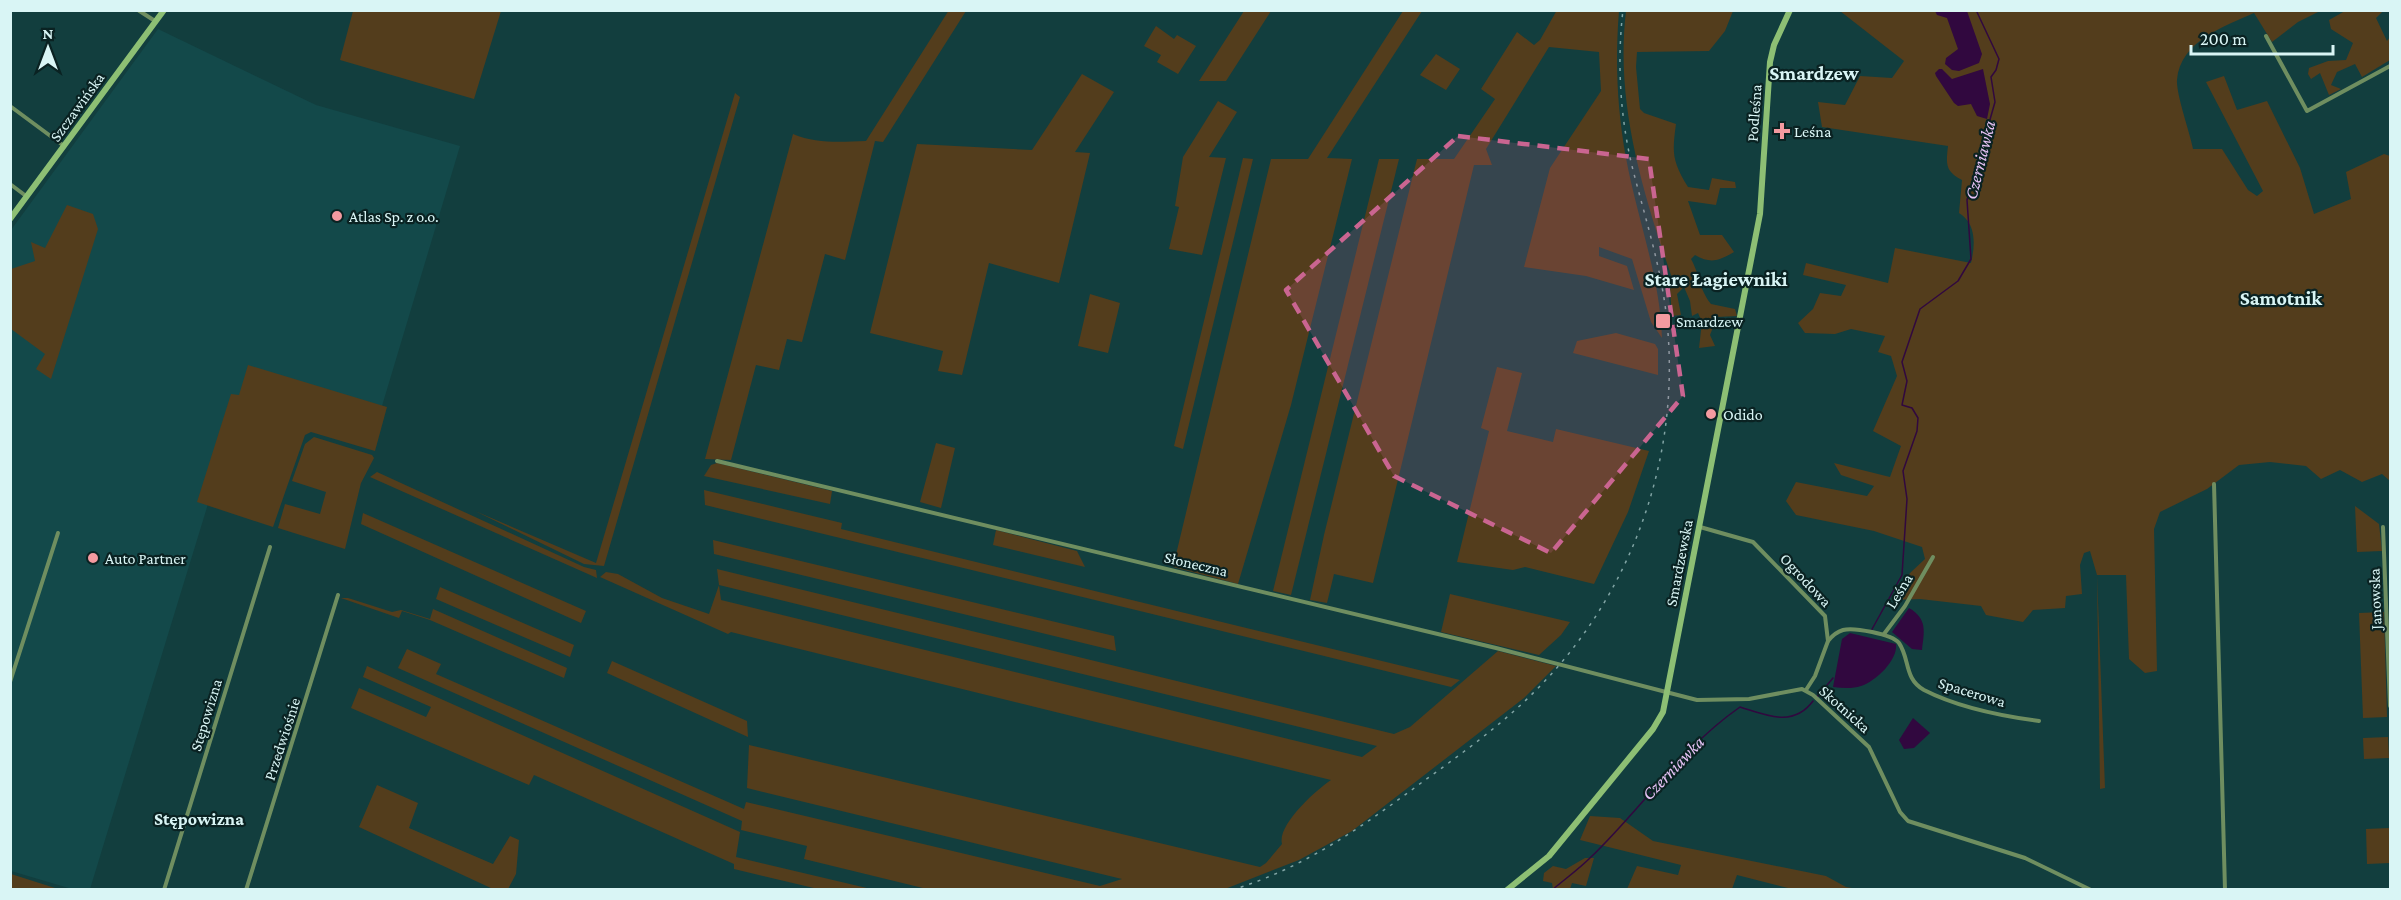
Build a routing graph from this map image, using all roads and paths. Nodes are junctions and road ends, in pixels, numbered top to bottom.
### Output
1 (138, 10) edge
2 (164, 10) edge
3 (1790, 10) edge
4 (156, 22) junction
5 (2266, 36) dead end
6 (2391, 66) edge
7 (10, 106) edge
8 (64, 146) junction
9 (10, 184) edge
10 (1763, 185) joint
11 (27, 197) junction
12 (10, 219) edge
13 (717, 461) dead end
14 (2214, 484) dead end
15 (2383, 526) dead end
16 (1700, 527) junction
17 (58, 533) dead end
18 (270, 547) dead end
19 (1933, 557) dead end
20 (338, 595) dead end
21 (1883, 634) junction
22 (1828, 642) junction
23 (10, 682) edge
24 (1668, 690) junction
25 (1806, 690) junction
26 (2391, 706) edge
27 (2039, 722) dead end
28 (164, 890) edge
29 (246, 890) edge
30 (1507, 890) edge
31 (2091, 890) edge
32 (2225, 890) edge

1 - 4 street
2 - 4 street, Szczawińska
3 - 10 street, Podleśna
4 - 8 street, Szczawińska
5 - 6 street
7 - 8 street
8 - 11 street, Szczawińska
9 - 11 street
10 - 16 street, Smardzewska
11 - 12 street, Szczawińska
13 - 24 street, Słoneczna
14 - 32 street
15 - 26 street, Janowska
16 - 22 street, Ogrodowa
16 - 24 street, Smardzewska
17 - 23 street
18 - 28 street, Stępowizna
19 - 21 street, Leśna
20 - 29 street, Przedwiośnie
21 - 22 street
21 - 27 street, Spacerowa
22 - 25 street
24 - 25 street, Skotnicka
24 - 30 street, Smardzewska
25 - 31 street, Skotnicka

